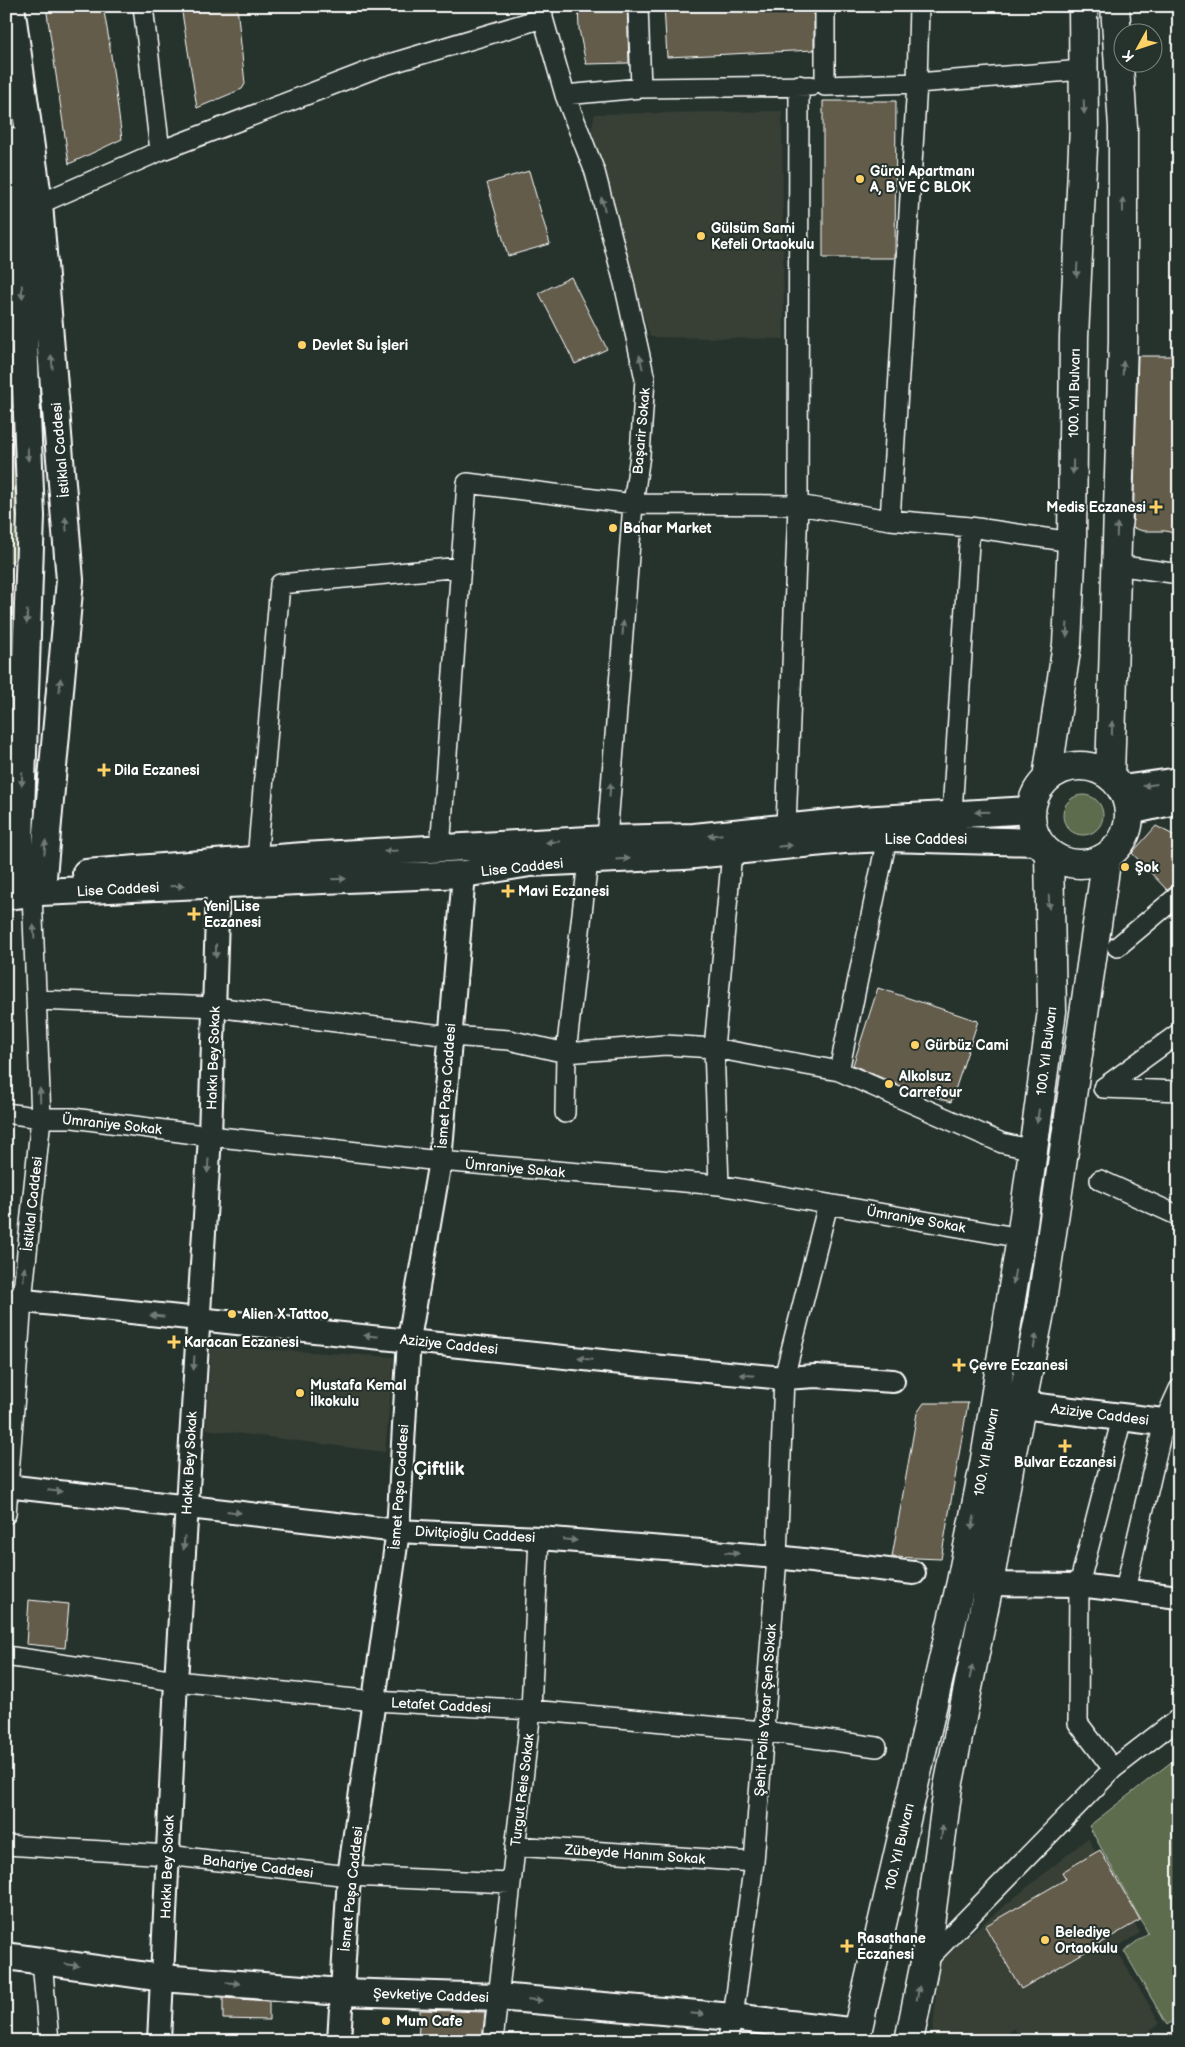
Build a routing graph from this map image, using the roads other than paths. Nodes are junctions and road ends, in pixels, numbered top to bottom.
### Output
1 (11, 6) edge
2 (143, 6) edge
3 (638, 6) edge
4 (825, 6) edge
5 (919, 6) edge
6 (1083, 6) edge
7 (1116, 6) edge
8 (543, 12) edge
9 (1082, 70) junction
10 (917, 83) junction
11 (799, 85) junction
12 (824, 86) junction
13 (641, 88) junction
14 (566, 95) junction
15 (6, 139) edge
16 (160, 151) junction
17 (39, 204) junction
18 (632, 504) junction
19 (798, 505) junction
20 (890, 520) junction
21 (970, 527) junction
22 (1072, 542) junction
23 (1116, 565) junction
24 (461, 567) junction
25 (1179, 574) edge
26 (1047, 778) junction
27 (1179, 781) edge
28 (1121, 792) junction
29 (1179, 800) edge
30 (1030, 810) junction
31 (952, 813) junction
32 (786, 827) junction
33 (607, 838) junction
34 (887, 838) junction
35 (1044, 848) junction
36 (440, 849) junction
37 (732, 852) junction
38 (1107, 856) junction
39 (258, 861) junction
40 (588, 861) junction
41 (464, 874) junction
42 (22, 884) edge
43 (218, 885) junction
44 (1179, 895) edge
45 (1117, 947) dead end
46 (37, 1000) junction
47 (215, 1007) junction
48 (1179, 1033) edge
49 (450, 1036) junction
50 (714, 1048) junction
51 (566, 1053) junction
52 (839, 1071) junction
53 (1179, 1091) edge
54 (6, 1113) edge
55 (565, 1113) dead end
56 (40, 1118) junction
57 (210, 1136) junction
58 (1033, 1150) junction
59 (440, 1161) junction
60 (1100, 1180) dead end
61 (719, 1186) junction
62 (828, 1204) junction
63 (1179, 1216) edge
64 (1021, 1238) junction
65 (14, 1300) edge
66 (197, 1320) junction
67 (409, 1339) junction
68 (784, 1378) junction
69 (893, 1381) dead end
70 (1179, 1389) edge
71 (1022, 1404) junction
72 (1122, 1418) junction
73 (1171, 1423) edge
74 (8, 1487) edge
75 (187, 1506) junction
76 (6, 1514) edge
77 (398, 1530) junction
78 (539, 1538) junction
79 (777, 1557) junction
80 (914, 1573) dead end
81 (989, 1584) junction
82 (1079, 1585) junction
83 (1125, 1590) junction
84 (1179, 1597) edge
85 (6, 1656) edge
86 (176, 1681) junction
87 (375, 1701) junction
88 (531, 1710) junction
89 (1179, 1718) edge
90 (763, 1731) junction
91 (877, 1747) dead end
92 (1113, 1769) junction
93 (6, 1845) edge
94 (515, 1846) junction
95 (167, 1855) junction
96 (754, 1862) junction
97 (349, 1876) junction
98 (510, 1884) junction
99 (6, 1956) edge
100 (42, 1961) junction
101 (925, 1962) junction
102 (162, 1978) junction
103 (342, 1992) junction
104 (498, 1997) junction
105 (730, 2029) edge
106 (856, 2037) edge
107 (49, 2041) edge
108 (159, 2041) edge
109 (339, 2041) edge
110 (493, 2041) edge
111 (909, 2041) edge

1 - 17 main road, İstiklal Caddesi
2 - 16 street
3 - 13 street
4 - 12 street
5 - 10 street
6 - 9 main road, 100. Yıl Bulvarı
23 -> 7 main road
8 - 14 street, Başarir Sokak
8 - 16 street
9 - 10 street
9 -> 22 main road, 100. Yıl Bulvarı
10 - 12 street
10 - 20 street
11 - 12 street
11 - 13 street
11 - 19 street
13 - 14 street
18 -> 14 street, Başarir Sokak
15 -> 42 main road, İstiklal Caddesi
16 - 17 street
42 -> 17 main road, İstiklal Caddesi
18 - 19 street
18 - 24 street
33 -> 18 street, Başarir Sokak
19 - 20 street
19 - 32 street
20 - 21 street
21 - 22 street
21 - 31 street
22 -> 26 main road, 100. Yıl Bulvarı
23 - 25 street
28 -> 23 main road
24 - 36 street
24 - 39 street
26 - 28 main road
26 - 30 main road
27 -> 28 main road
28 - 29 main road
28 - 38 main road
30 -> 31 main road, Lise Caddesi
30 - 35 main road
31 - 32 main road, Lise Caddesi
32 -> 33 main road, Lise Caddesi
33 -> 36 main road, Lise Caddesi
33 - 40 street
34 - 35 main road, Lise Caddesi
37 -> 34 main road, Lise Caddesi
34 - 52 street
35 - 38 main road
35 -> 58 main road, 100. Yıl Bulvarı
36 -> 39 main road, Lise Caddesi
40 -> 37 main road, Lise Caddesi
37 - 50 street
71 -> 38 main road, 100. Yıl Bulvarı
39 - 42 main road, Lise Caddesi
40 - 41 main road, Lise Caddesi
40 - 51 street
43 -> 41 main road, Lise Caddesi
41 - 49 street, İsmet Paşa Caddesi
42 -> 43 main road, Lise Caddesi
46 -> 42 street, İstiklal Caddesi
43 -> 47 street, Hakkı Bey Sokak
44 - 45 street
46 - 47 street
56 -> 46 street, İstiklal Caddesi
47 - 49 street
47 - 57 street, Hakkı Bey Sokak
48 - 53 street
49 - 51 street
49 - 59 street, İsmet Paşa Caddesi
50 - 51 street
50 - 52 street
50 - 61 street
51 - 55 street
52 - 58 street
54 - 56 street, Ümraniye Sokak
56 - 57 street, Ümraniye Sokak
65 -> 56 street, İstiklal Caddesi
57 - 59 street, Ümraniye Sokak
57 -> 66 street, Hakkı Bey Sokak
58 - 64 main road, 100. Yıl Bulvarı
59 - 61 street, Ümraniye Sokak
59 - 67 street, İsmet Paşa Caddesi
60 - 63 street
61 - 62 street, Ümraniye Sokak
62 - 64 street, Ümraniye Sokak
62 - 68 street, Şehit Polis Yaşar Şen Sokak
64 -> 106 main road, 100. Yıl Bulvarı
66 -> 65 street, Aziziye Caddesi
65 - 74 street, İstiklal Caddesi
67 -> 66 street, Aziziye Caddesi
66 -> 75 street, Hakkı Bey Sokak
68 -> 67 street, Aziziye Caddesi
67 - 77 street, İsmet Paşa Caddesi
68 - 69 street, Aziziye Caddesi
68 - 79 street, Şehit Polis Yaşar Şen Sokak
70 - 73 street
71 - 72 main road, Aziziye Caddesi
71 - 81 main road, 100. Yıl Bulvarı
72 - 73 main road, Aziziye Caddesi
72 - 82 street
73 - 83 street
74 -> 75 street, Divitçioğlu Caddesi
74 - 76 street, İstiklal Caddesi
75 -> 77 street, Divitçioğlu Caddesi
75 -> 86 street, Hakkı Bey Sokak
77 - 78 street, Divitçioğlu Caddesi
77 - 87 street, İsmet Paşa Caddesi
78 -> 79 street, Divitçioğlu Caddesi
78 - 88 street, Turgut Reis Sokak
79 - 80 street, Divitçioğlu Caddesi
79 - 90 street, Şehit Polis Yaşar Şen Sokak
81 - 82 street
101 -> 81 main road, 100. Yıl Bulvarı
82 - 83 street
82 - 92 street
83 - 84 street
85 - 86 street, Letafet Caddesi
86 - 87 street, Letafet Caddesi
86 - 95 street, Hakkı Bey Sokak
87 - 88 street, Letafet Caddesi
87 - 97 street, İsmet Paşa Caddesi
88 - 90 street, Letafet Caddesi
88 - 94 street, Turgut Reis Sokak
89 - 92 street
90 - 91 street, Letafet Caddesi
90 - 96 street, Şehit Polis Yaşar Şen Sokak
92 - 101 street
93 - 95 street, Bahariye Caddesi
94 - 96 street, Zübeyde Hanım Sokak
94 - 98 street, Turgut Reis Sokak
95 - 97 street, Bahariye Caddesi
95 - 102 street, Hakkı Bey Sokak
96 - 105 street, Şehit Polis Yaşar Şen Sokak
97 - 98 street, Bahariye Caddesi
97 - 103 street, İsmet Paşa Caddesi
98 - 104 street, Turgut Reis Sokak
99 - 100 main road, Şevketiye Caddesi
100 -> 102 main road, Şevketiye Caddesi
100 - 107 street
111 -> 101 main road, 100. Yıl Bulvarı
102 -> 103 main road, Şevketiye Caddesi
102 - 108 street, Hakkı Bey Sokak
103 - 104 main road, Şevketiye Caddesi
103 - 109 street, İsmet Paşa Caddesi
104 -> 105 main road, Şevketiye Caddesi
104 - 110 street, Turgut Reis Sokak
105 - 106 main road, Şevketiye Caddesi

